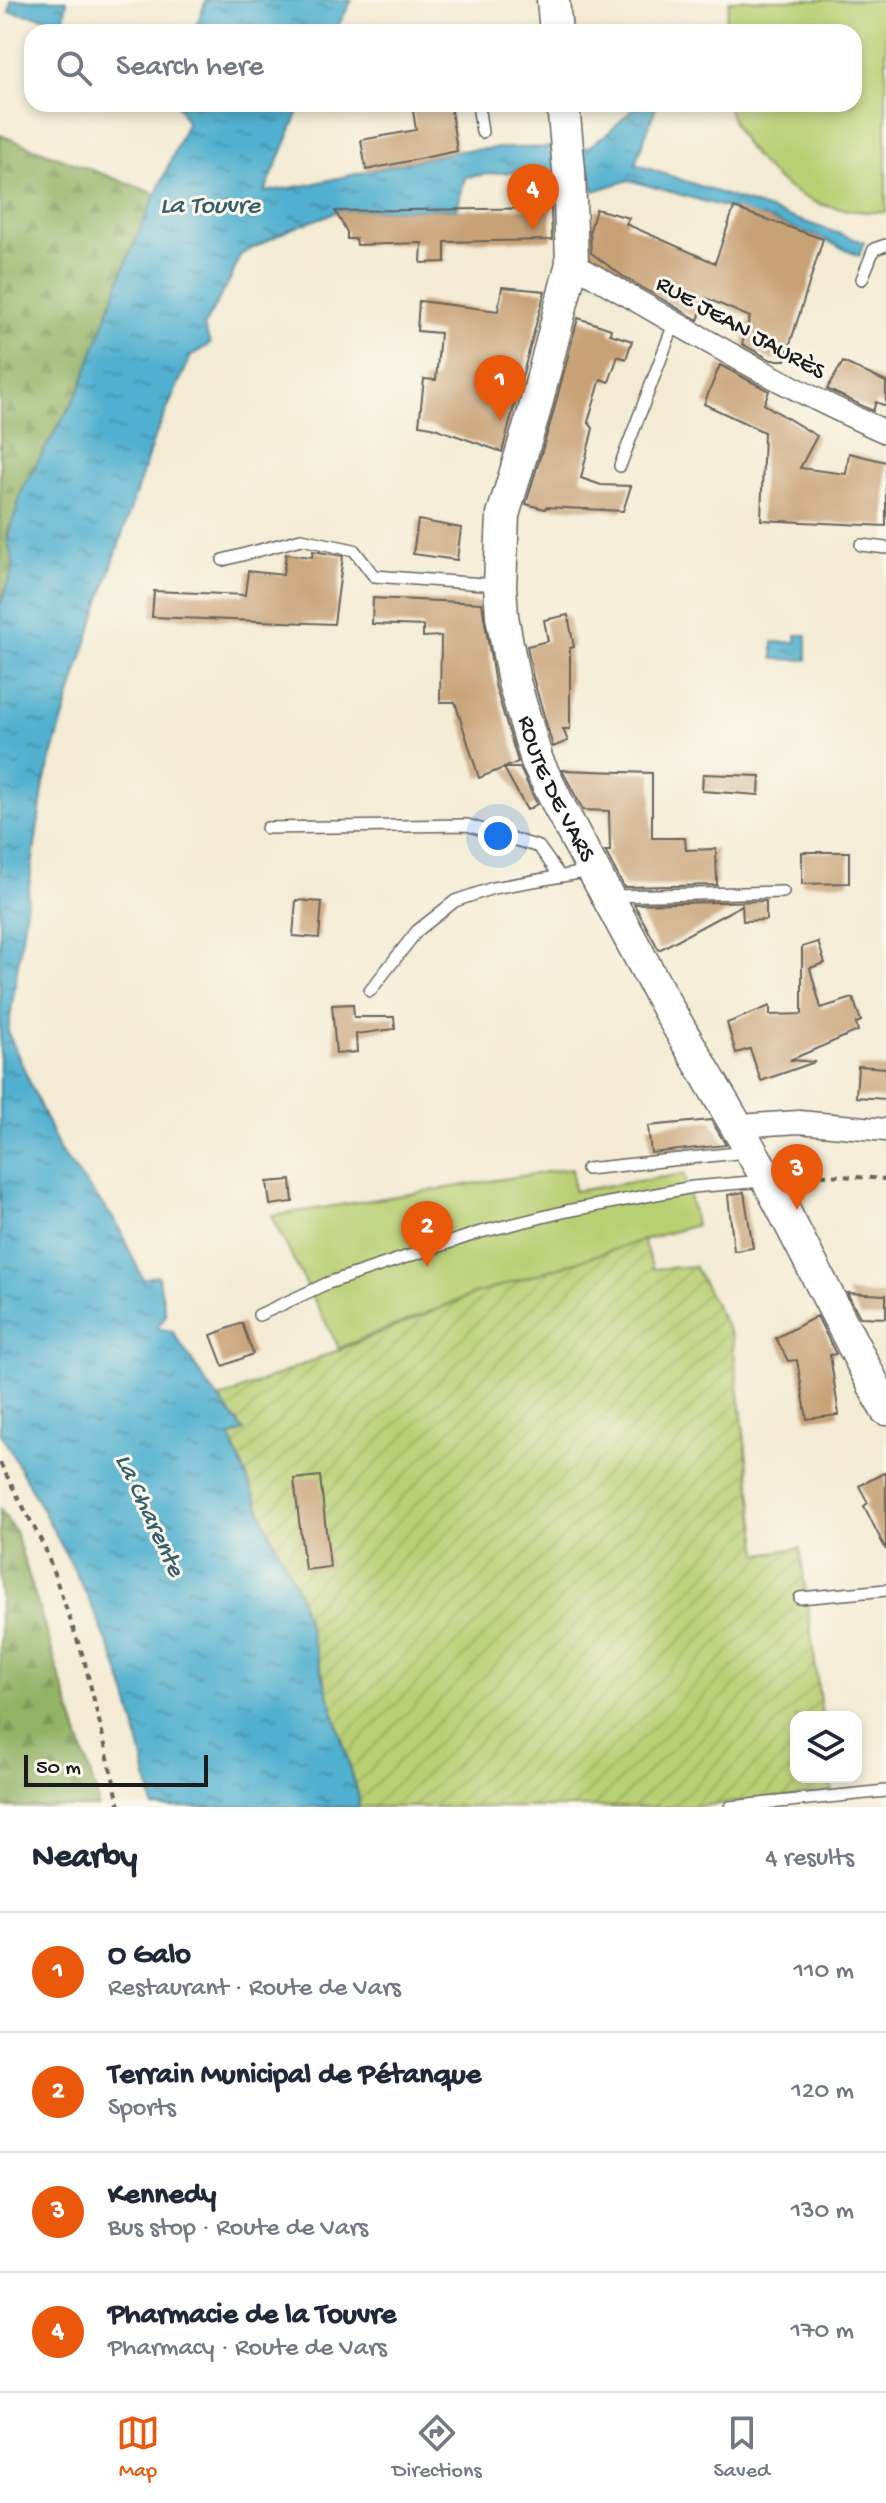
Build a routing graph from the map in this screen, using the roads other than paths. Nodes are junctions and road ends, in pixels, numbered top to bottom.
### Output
1 (553, 0) edge
2 (555, 24) edge
3 (479, 112) edge
4 (564, 112) edge
5 (482, 132) dead end
6 (886, 245) edge
7 (572, 263) junction
8 (862, 279) dead end
9 (674, 324) junction
10 (886, 432) edge
11 (620, 466) dead end
12 (861, 545) dead end
13 (886, 548) edge
14 (223, 560) dead end
15 (500, 585) junction
16 (267, 828) dead end
17 (559, 875) junction
18 (600, 883) junction
19 (783, 892) dead end
20 (370, 991) dead end
21 (886, 1130) edge
22 (745, 1138) junction
23 (587, 1169) dead end
24 (768, 1180) junction
25 (259, 1315) dead end
26 (886, 1409) edge
27 (886, 1590) edge
28 (800, 1598) dead end
29 (886, 1791) edge
30 (730, 1807) edge

1 - 2 main road
3 - 5 lane
4 - 7 main road, ROUTE DE VARS
6 - 8 lane
7 - 9 street, RUE JEAN JAURÈS
7 - 15 main road, ROUTE DE VARS
9 - 10 street, RUE JEAN JAURÈS
9 - 11 lane
12 - 13 lane
14 - 15 lane
15 - 18 main road, ROUTE DE VARS
16 - 17 lane
17 - 18 lane
17 - 20 lane
18 - 19 lane
18 - 22 main road, ROUTE DE VARS
21 - 22 street
22 - 23 lane
22 - 24 main road, ROUTE DE VARS
24 - 25 lane
24 - 26 main road, ROUTE DE VARS
27 - 28 lane
29 - 30 lane

